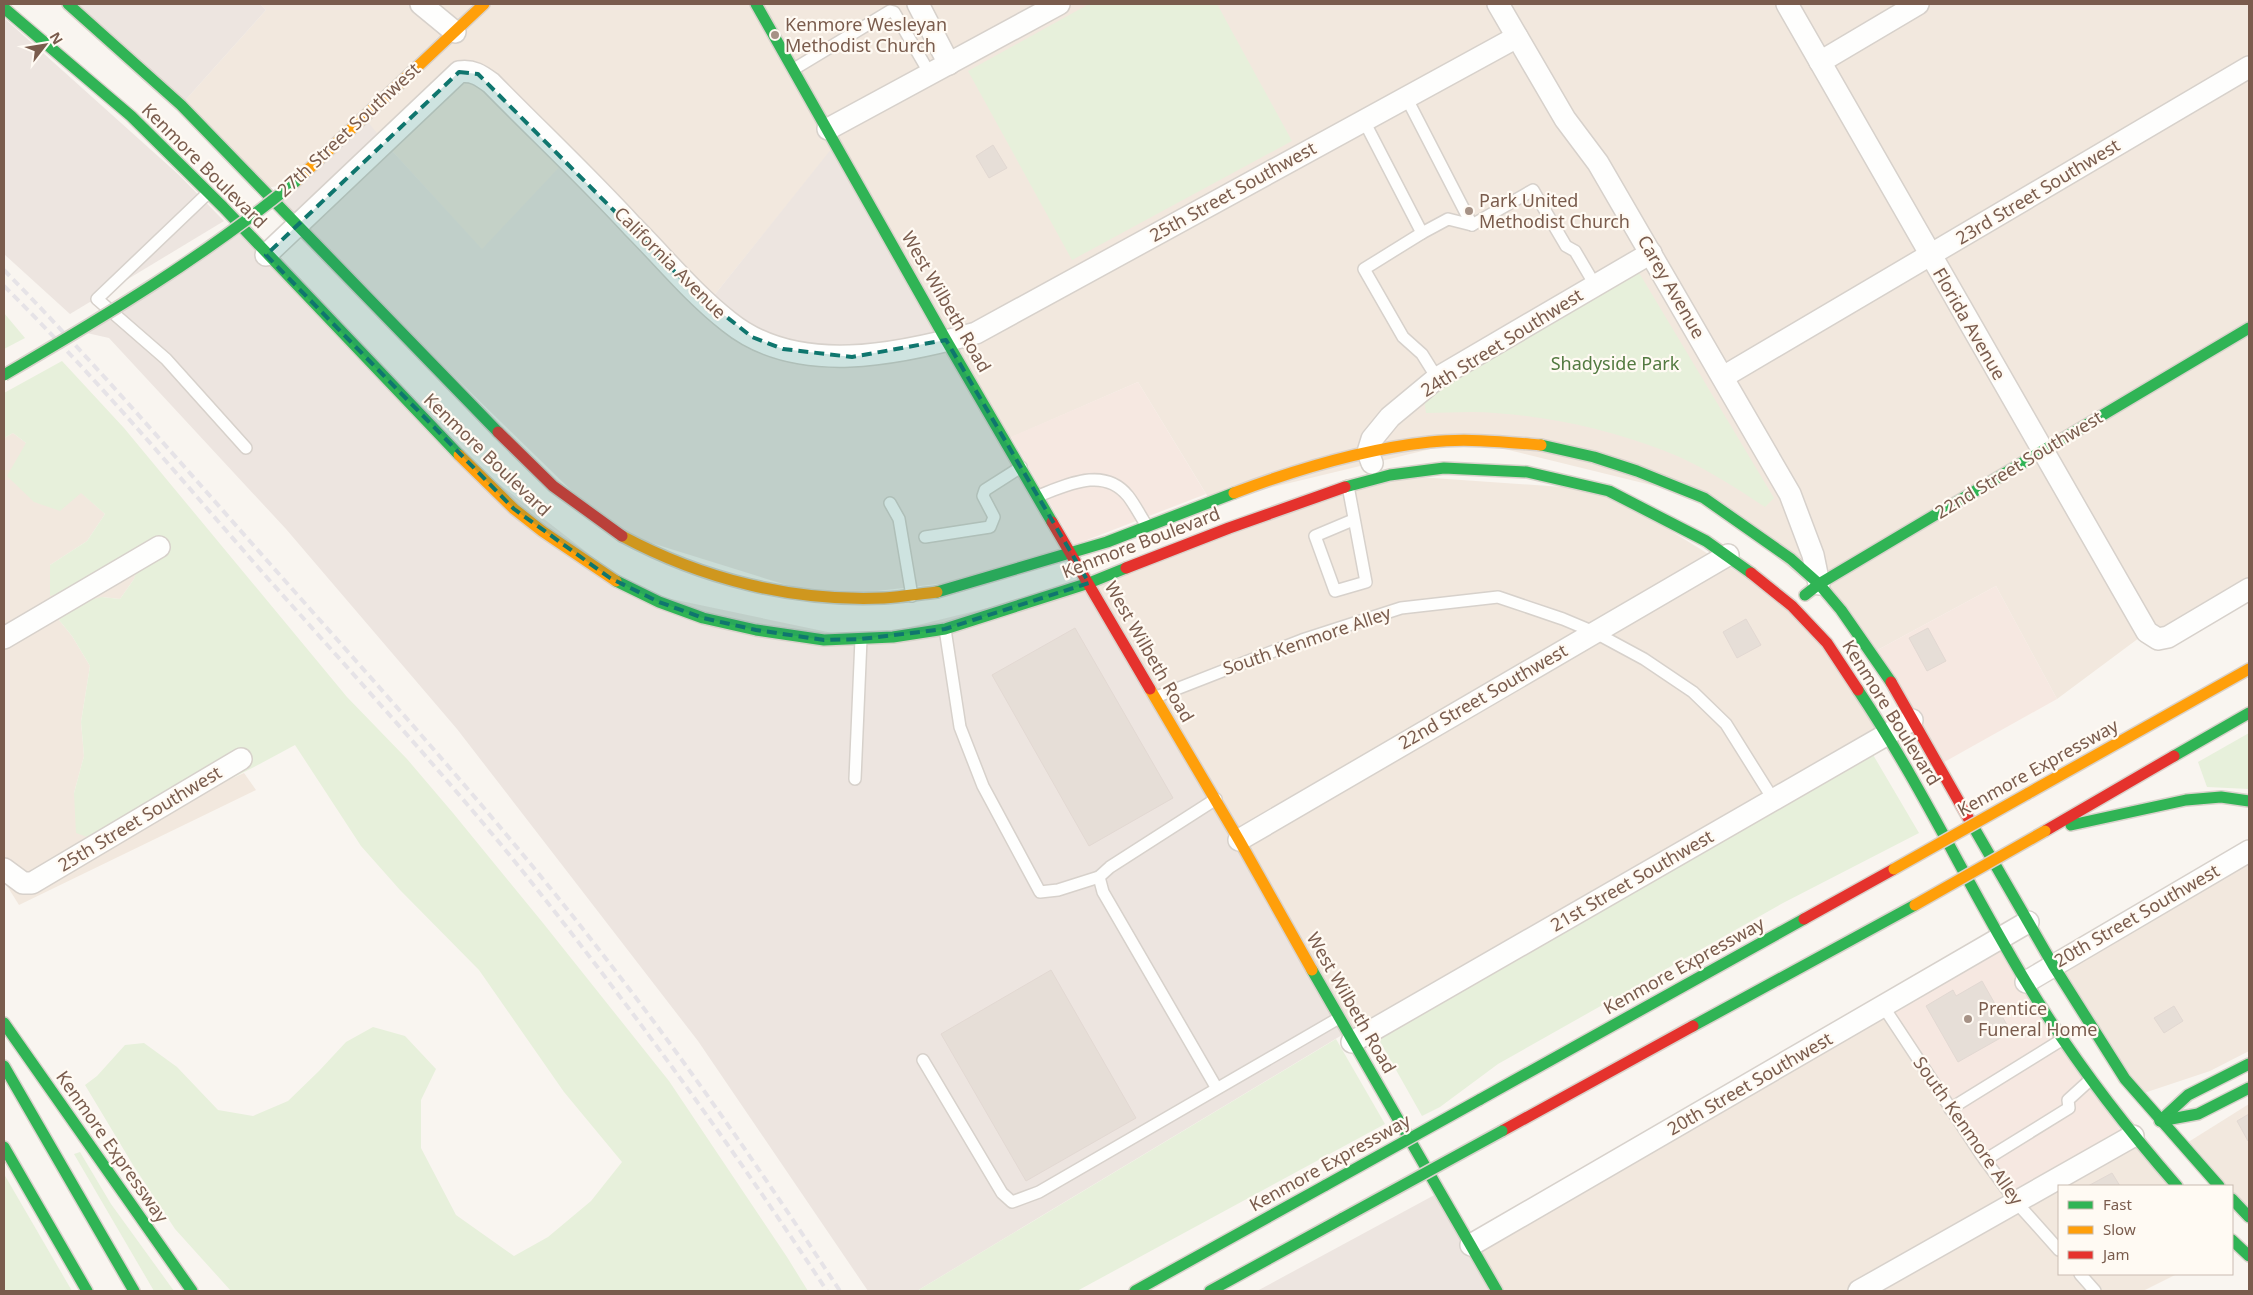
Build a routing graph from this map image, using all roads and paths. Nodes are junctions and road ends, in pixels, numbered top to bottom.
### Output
1 (68, 4) edge
2 (421, 4) edge
3 (484, 4) edge
4 (756, 4) edge
5 (918, 4) edge
6 (1059, 4) edge
7 (1498, 4) edge
8 (1787, 4) edge
9 (1918, 4) edge
10 (4, 8) edge
11 (454, 32) junction
12 (1517, 37) junction
13 (1820, 62) junction
14 (949, 64) junction
15 (2249, 67) edge
16 (794, 69) junction
17 (469, 71) joint
18 (930, 74) junction
19 (1406, 97) junction
20 (1364, 120) junction
21 (828, 128) junction
22 (208, 193) junction
23 (298, 224) junction
24 (1472, 225) junction
25 (1422, 233) junction
26 (1651, 253) junction
27 (266, 255) junction
28 (1930, 256) junction
29 (1595, 285) junction
30 (2249, 328) edge
31 (946, 340) junction
32 (4, 375) edge
33 (1723, 377) junction
34 (1437, 378) junction
35 (246, 448) dead end
36 (2043, 450) junction
37 (1368, 452) junction
38 (1021, 467) junction
39 (1378, 478) junction
40 (1348, 486) junction
41 (1038, 496) junction
42 (890, 503) dead end
43 (1353, 520) junction
44 (1147, 526) junction
45 (925, 536) dead end
46 (159, 546) dead end
47 (1071, 552) junction
48 (1728, 556) junction
49 (1089, 583) junction
50 (1818, 584) junction
51 (2249, 589) edge
52 (912, 596) junction
53 (1792, 606) junction
54 (945, 629) junction
55 (1594, 632) junction
56 (4, 638) edge
57 (861, 638) junction
58 (2249, 668) edge
59 (1156, 697) junction
60 (2249, 713) edge
61 (1912, 720) junction
62 (1886, 734) junction
63 (241, 759) dead end
64 (855, 779) dead end
65 (1216, 799) junction
66 (1773, 800) junction
67 (2249, 801) edge
68 (2045, 831) junction
69 (1239, 840) junction
70 (2249, 851) edge
71 (4, 868) edge
72 (1099, 877) junction
73 (2028, 922) junction
74 (2002, 937) junction
75 (2053, 965) junction
76 (2026, 982) junction
77 (1883, 1006) junction
78 (1339, 1018) junction
79 (4, 1022) edge
80 (2063, 1039) junction
81 (1352, 1042) junction
82 (923, 1060) dead end
83 (2249, 1064) edge
84 (4, 1066) edge
85 (2090, 1080) junction
86 (1216, 1088) junction
87 (2249, 1088) edge
88 (1950, 1109) junction
89 (2148, 1128) junction
90 (4, 1147) edge
91 (1985, 1160) junction
92 (2176, 1185) edge
93 (2218, 1185) edge
94 (2233, 1200) edge
95 (2016, 1202) junction
96 (2249, 1217) edge
97 (2233, 1241) edge
98 (1471, 1245) junction
99 (2058, 1249) edge
100 (2249, 1256) edge
101 (2081, 1275) edge
102 (87, 1291) edge
103 (134, 1291) edge
104 (192, 1291) edge
105 (1135, 1291) edge
106 (1210, 1291) edge
107 (1497, 1291) edge
108 (1859, 1291) edge
109 (2095, 1291) edge

1 - 23 main road, Kenmore Boulevard
2 - 11 street
3 - 11 main road, 27th Street Southwest
4 - 16 main road, West Wilbeth Road
5 - 14 street
6 - 14 street
7 - 12 street, Carey Avenue
8 - 13 street, Florida Avenue
9 - 13 street
10 - 22 main road, Kenmore Boulevard
11 - 32 main road, 27th Street Southwest, bridge
12 - 19 street, 25th Street Southwest
12 - 26 street, Carey Avenue
13 - 28 street, Florida Avenue
14 - 18 street
15 - 28 street, 23rd Street Southwest
16 - 18 lane
16 - 21 main road, West Wilbeth Road
17 - 23 street, 27th Street Southwest
17 - 31 street, California Avenue
18 - 21 street
19 - 20 street, 25th Street Southwest
19 - 24 lane
20 - 25 lane
20 - 31 street, 25th Street Southwest
21 - 31 main road, West Wilbeth Road
22 - 27 main road, Kenmore Boulevard
22 - 35 lane
23 - 27 street, 27th Street Southwest
23 - 52 main road, Kenmore Boulevard
24 - 25 lane
24 - 29 lane
25 - 34 lane
26 - 29 street, 24th Street Southwest
26 - 33 street, Carey Avenue
27 - 57 main road, Kenmore Boulevard
28 - 33 street, 23rd Street Southwest
28 - 36 street, Florida Avenue
29 - 34 street, 24th Street Southwest
30 - 36 main road, 22nd Street Southwest
31 - 38 main road, West Wilbeth Road
33 - 50 street, Carey Avenue
34 - 37 street, 24th Street Southwest
36 - 50 main road, 22nd Street Southwest
36 - 51 street, Florida Avenue
37 - 39 street
37 - 44 main road, Kenmore Boulevard
37 - 50 main road, Kenmore Boulevard
38 - 41 main road, West Wilbeth Road
38 - 45 lane
39 - 40 main road, Kenmore Boulevard
39 - 48 main road, Kenmore Boulevard
40 - 43 lane
40 - 49 main road, Kenmore Boulevard
41 - 44 lane
41 - 47 main road, West Wilbeth Road
42 - 52 lane
43 - 43 lane
44 - 47 main road, Kenmore Boulevard
46 - 56 street
47 - 49 main road, West Wilbeth Road
47 - 52 main road, Kenmore Boulevard
48 - 53 main road, Kenmore Boulevard
48 - 55 street, 22nd Street Southwest
49 - 54 main road, Kenmore Boulevard
49 - 59 main road, West Wilbeth Road
50 - 53 main road, 22nd Street Southwest
50 - 61 main road, Kenmore Boulevard
53 - 62 main road, Kenmore Boulevard
54 - 57 main road, Kenmore Boulevard
54 - 72 lane
55 - 59 lane, South Kenmore Alley
55 - 66 lane, South Kenmore Alley
55 - 69 street, 22nd Street Southwest
57 - 64 lane
58 - 105 main road, Kenmore Expressway, bridge
59 - 65 main road, West Wilbeth Road
60 - 68 main road
61 - 62 street, 21st Street Southwest
61 - 73 main road, Kenmore Boulevard
62 - 66 street, 21st Street Southwest
62 - 74 main road, Kenmore Boulevard
63 - 71 street, 25th Street Southwest
65 - 69 main road, West Wilbeth Road
65 - 72 lane
66 - 81 street, 21st Street Southwest
67 - 68 main road
68 - 106 main road, bridge
69 - 78 main road, West Wilbeth Road
70 - 75 street, 20th Street Southwest
72 - 86 lane
73 - 74 street, 20th Street Southwest
73 - 75 main road, Kenmore Boulevard
74 - 76 main road, Kenmore Boulevard
74 - 77 street, 20th Street Southwest
75 - 76 street, 20th Street Southwest
75 - 89 main road, Kenmore Boulevard
76 - 80 main road, Kenmore Boulevard
77 - 88 lane, South Kenmore Alley
77 - 98 street, 20th Street Southwest
78 - 81 main road, West Wilbeth Road
78 - 86 lane
79 - 104 main road, Kenmore Expressway
80 - 85 main road, Kenmore Boulevard
80 - 88 lane
81 - 98 main road, West Wilbeth Road
82 - 86 lane
83 - 89 main road
84 - 103 main road
85 - 89 main road, Kenmore Boulevard
85 - 91 lane
87 - 89 main road
88 - 91 lane, South Kenmore Alley
89 - 92 main road, Kenmore Boulevard
89 - 93 main road, Kenmore Boulevard
89 - 95 street
90 - 102 main road
91 - 95 lane, South Kenmore Alley
94 - 96 main road
95 - 99 lane, South Kenmore Alley
95 - 108 street
97 - 100 main road
98 - 107 main road, West Wilbeth Road
101 - 109 lane

